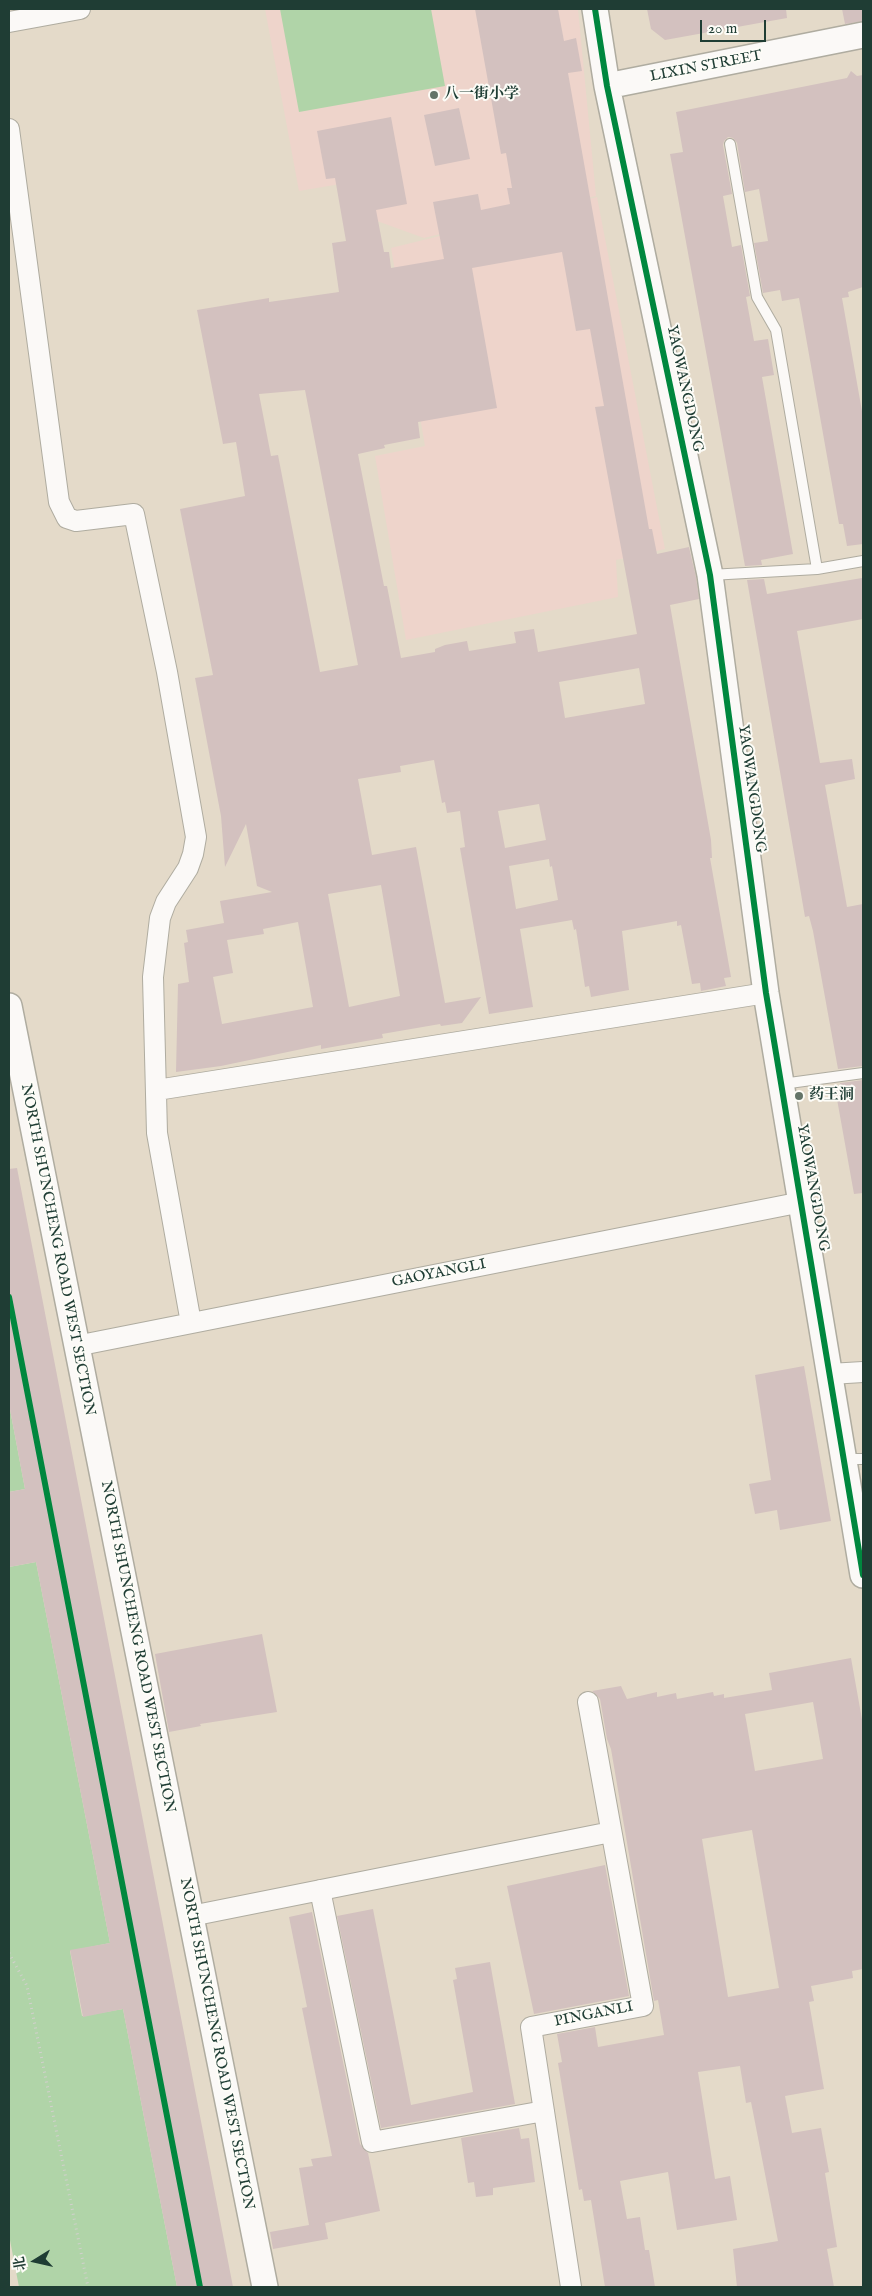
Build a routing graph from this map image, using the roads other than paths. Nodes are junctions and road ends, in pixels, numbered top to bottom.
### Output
1 (80, 9) edge
2 (595, 9) edge
3 (9, 22) edge
4 (863, 35) edge
5 (607, 86) junction
6 (9, 129) edge
7 (730, 144) dead end
8 (863, 562) edge
9 (817, 569) junction
10 (710, 575) junction
11 (766, 993) junction
12 (9, 1006) edge
13 (863, 1073) edge
14 (782, 1084) junction
15 (157, 1090) junction
16 (802, 1202) junction
17 (191, 1323) junction
18 (76, 1346) junction
19 (863, 1372) edge
20 (830, 1374) junction
21 (853, 1459) edge
22 (863, 1575) edge
23 (588, 1702) dead end
24 (611, 1832) junction
25 (320, 1890) junction
26 (191, 1916) junction
27 (544, 2111) junction
28 (265, 2287) edge
29 (571, 2287) edge

1 - 3 street
2 - 5 street, YAOWANGDONG
4 - 5 street, LIXIN STREET
5 - 10 street, YAOWANGDONG
6 - 15 street
7 - 9 lane
8 - 9 lane
9 - 10 lane
10 - 11 street, YAOWANGDONG
11 - 14 street, YAOWANGDONG
11 - 15 street
12 - 18 street, NORTH SHUNCHENG ROAD WEST SECTION
13 - 14 lane
14 - 16 street, YAOWANGDONG
15 - 17 street
16 - 17 street, GAOYANGLI
16 - 20 street, YAOWANGDONG
17 - 18 street, GAOYANGLI
18 - 26 street, NORTH SHUNCHENG ROAD WEST SECTION
19 - 20 street
20 - 21 street, YAOWANGDONG
21 - 22 street, YAOWANGDONG
23 - 24 street, PINGANLI
24 - 25 street
24 - 27 street, PINGANLI
25 - 26 street
25 - 27 street
26 - 28 street, NORTH SHUNCHENG ROAD WEST SECTION
27 - 29 street, PINGANLI

